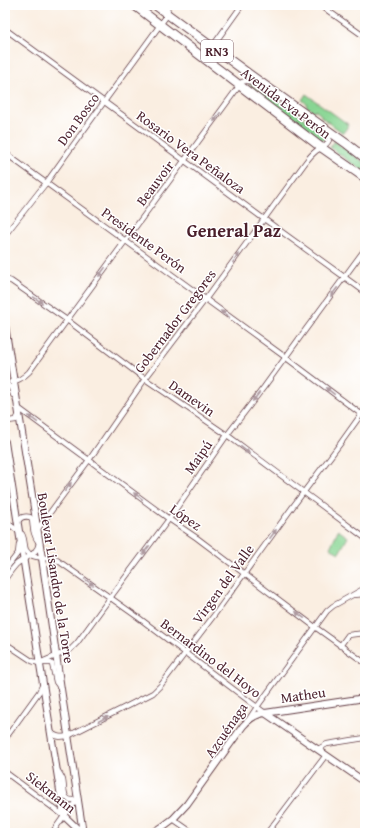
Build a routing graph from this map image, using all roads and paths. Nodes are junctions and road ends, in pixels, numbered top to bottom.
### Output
1 (9, 5) edge
2 (134, 5) edge
3 (156, 5) edge
4 (167, 5) edge
5 (242, 5) edge
6 (320, 5) edge
7 (5, 10) edge
8 (168, 14) junction
9 (161, 25) junction
10 (5, 29) edge
11 (365, 38) edge
12 (212, 47) junction
13 (240, 85) junction
14 (279, 96) junction
15 (104, 102) junction
16 (326, 129) junction
17 (322, 148) junction
18 (5, 153) edge
19 (365, 158) edge
20 (185, 161) junction
21 (365, 178) edge
22 (46, 183) junction
23 (264, 219) junction
24 (5, 235) edge
25 (125, 241) junction
26 (365, 250) edge
27 (345, 277) junction
28 (5, 279) edge
29 (365, 292) edge
30 (206, 300) junction
31 (67, 320) junction
32 (5, 326) edge
33 (285, 357) junction
34 (145, 379) junction
35 (14, 381) junction
36 (5, 383) edge
37 (18, 407) junction
38 (365, 409) edge
39 (19, 414) junction
40 (363, 416) edge
41 (5, 417) edge
42 (226, 436) junction
43 (5, 442) edge
44 (88, 460) junction
45 (303, 493) junction
46 (169, 519) junction
47 (5, 522) edge
48 (18, 523) junction
49 (37, 530) junction
50 (20, 535) junction
51 (365, 538) edge
52 (40, 544) junction
53 (31, 555) junction
54 (42, 558) junction
55 (24, 560) junction
56 (5, 570) edge
57 (244, 574) junction
58 (5, 579) edge
59 (365, 588) edge
60 (365, 594) edge
61 (352, 595) junction
62 (110, 598) junction
63 (315, 627) junction
64 (365, 633) edge
65 (5, 643) edge
66 (340, 646) junction
67 (185, 654) junction
68 (57, 656) junction
69 (39, 663) junction
70 (365, 664) edge
71 (43, 684) junction
72 (61, 689) junction
73 (365, 698) edge
74 (257, 707) junction
75 (265, 713) junction
76 (248, 721) junction
77 (51, 732) junction
78 (68, 736) junction
79 (365, 738) edge
80 (5, 739) edge
81 (318, 749) junction
82 (326, 754) junction
83 (56, 768) junction
84 (5, 772) edge
85 (363, 778) edge
86 (78, 799) junction
87 (64, 816) junction
88 (173, 819) junction
89 (52, 833) edge
90 (82, 833) edge
91 (153, 833) edge
92 (193, 833) edge
93 (267, 833) edge

1 - 7 street
2 - 9 highway, Avenida Eva Perón / RN3
3 - 8 highway, Avenida Eva Perón / RN3
4 - 8 street
5 - 12 street
6 - 11 street
8 - 9 street, Don Bosco
8 - 12 highway, Avenida Eva Perón / RN3
9 - 13 highway, Avenida Eva Perón / RN3
9 - 15 street, Don Bosco
10 - 15 street, Rosario Vera Peñaloza
12 - 14 highway, Avenida Eva Perón / RN3
13 - 14 street
13 - 17 highway, Avenida Eva Perón / RN3
13 -> 20 street, Beauvoir
14 - 16 highway, Avenida Eva Perón / RN3
15 - 20 street, Rosario Vera Peñaloza
15 - 22 street, Don Bosco
16 - 17 street
16 - 19 highway, Avenida Eva Perón / RN3
17 - 21 highway, Avenida Eva Perón / RN3
17 - 23 street, Gobernador Gregores
18 - 22 street, Presidente Perón
20 - 23 street, Rosario Vera Peñaloza
20 - 25 street, Beauvoir
22 - 24 street, Don Bosco
22 - 25 street, Presidente Perón
23 - 27 street, Rosario Vera Peñaloza
30 -> 23 street, Gobernador Gregores
25 - 30 street, Presidente Perón
25 -> 31 street, Beauvoir
26 - 27 street, Maipú
27 - 29 street, Rosario Vera Peñaloza
27 -> 33 street, Maipú
28 -> 31 street, Damevin
33 -> 30 street, Presidente Perón
30 - 34 street, Gobernador Gregores
31 - 34 street, Damevin
31 - 35 street, Beauvoir
32 - 35 street, Boulevar Lisandro de la Torre
40 -> 33 street, Presidente Perón
33 -> 42 street, Maipú
34 - 42 street, Damevin
34 - 44 street, Gobernador Gregores
35 - 36 street
35 - 37 street, Boulevar Lisandro de la Torre
36 - 37 street
37 - 39 street, Boulevar Lisandro de la Torre
44 -> 37 street, López
38 - 40 street, Virgen del Valle
39 - 41 street
39 - 49 street, Boulevar Lisandro de la Torre
40 - 45 street, Virgen del Valle
42 -> 45 street, Damevin
42 - 46 street, Maipú
43 - 48 street, Boulevar Lisandro de la Torre
46 -> 44 street, López
49 -> 44 street, Gobernador Gregores
45 - 51 street, Damevin
57 -> 45 street, Virgen del Valle
46 - 57 street, López
46 -> 62 street, Maipú
47 - 50 street
48 - 50 street, Boulevar Lisandro de la Torre
48 - 52 street
49 - 52 street, Boulevar Lisandro de la Torre
50 - 53 street
50 - 55 street, Boulevar Lisandro de la Torre
50 - 56 street
52 - 53 street
52 - 54 street, Boulevar Lisandro de la Torre
53 - 54 street, Bernardino del Hoyo
53 - 55 street
54 -> 62 street, Bernardino del Hoyo
54 - 68 street, Boulevar Lisandro de la Torre
55 - 58 street
55 - 69 street, Boulevar Lisandro de la Torre
63 -> 57 street, López
57 - 67 street, Virgen del Valle
59 - 61 street, Azcuénaga
60 - 61 street
61 - 63 street, Azcuénaga
62 - 67 street, Bernardino del Hoyo
62 - 68 street, Maipú
63 - 66 street, López
63 - 74 street, Azcuénaga
64 - 66 street
65 - 69 street
66 - 70 street, López
67 - 74 street, Bernardino del Hoyo
78 -> 67 street, Virgen del Valle
68 - 69 street, Maipú
68 - 72 street, Boulevar Lisandro de la Torre
69 - 71 street, Boulevar Lisandro de la Torre
69 - 72 street
71 - 77 street, Boulevar Lisandro de la Torre
71 - 80 street
72 - 78 street, Boulevar Lisandro de la Torre
73 - 75 street, Matheu
74 - 75 street, Bernardino del Hoyo
74 - 76 street, Azcuénaga
75 - 76 street, Matheu
75 - 81 street, Bernardino del Hoyo
76 - 88 street, Azcuénaga
77 - 78 street
77 - 83 street, Boulevar Lisandro de la Torre
78 - 86 street, Boulevar Lisandro de la Torre
79 - 81 street
81 - 82 street, Bernardino del Hoyo
82 - 85 street, Bernardino del Hoyo
82 - 93 street
83 - 86 street
83 - 87 street, Boulevar Lisandro de la Torre
84 - 87 street, Siekmann
86 - 87 street
86 - 90 street, Boulevar Lisandro de la Torre
87 - 89 street
87 - 90 street, Siekmann
88 - 91 street, Azcuénaga
88 - 92 street

